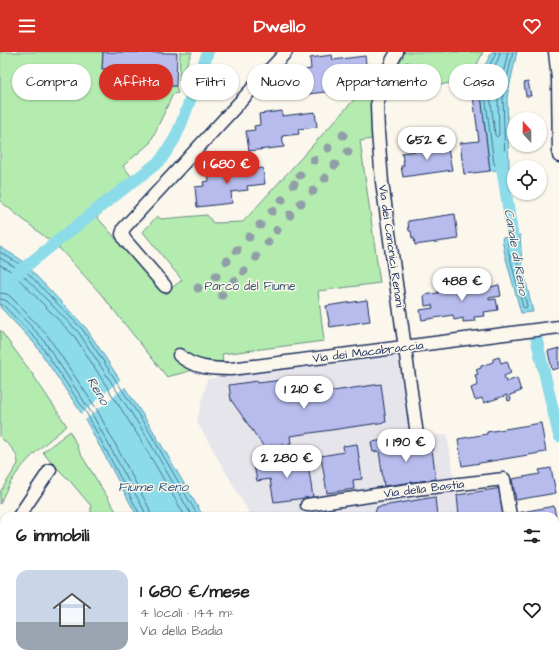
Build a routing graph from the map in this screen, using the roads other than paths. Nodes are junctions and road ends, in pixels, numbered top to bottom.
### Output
1 (286, 52) edge
2 (398, 52) edge
3 (555, 52) edge
4 (559, 156) edge
5 (165, 286) dead end
6 (556, 327) edge
7 (405, 347) junction
8 (179, 355) dead end
9 (417, 435) dead end
10 (50, 470) dead end
11 (307, 505) dead end
12 (22, 512) edge
13 (509, 512) edge

1 - 5 street
2 - 7 street, Via dei Canonici Renani
3 - 4 street
6 - 7 street, Via dei Macabraccia
7 - 8 street, Via dei Macabraccia
7 - 9 street, Via dei Canonici Renani
10 - 12 street
11 - 13 street, Via della Bastia

